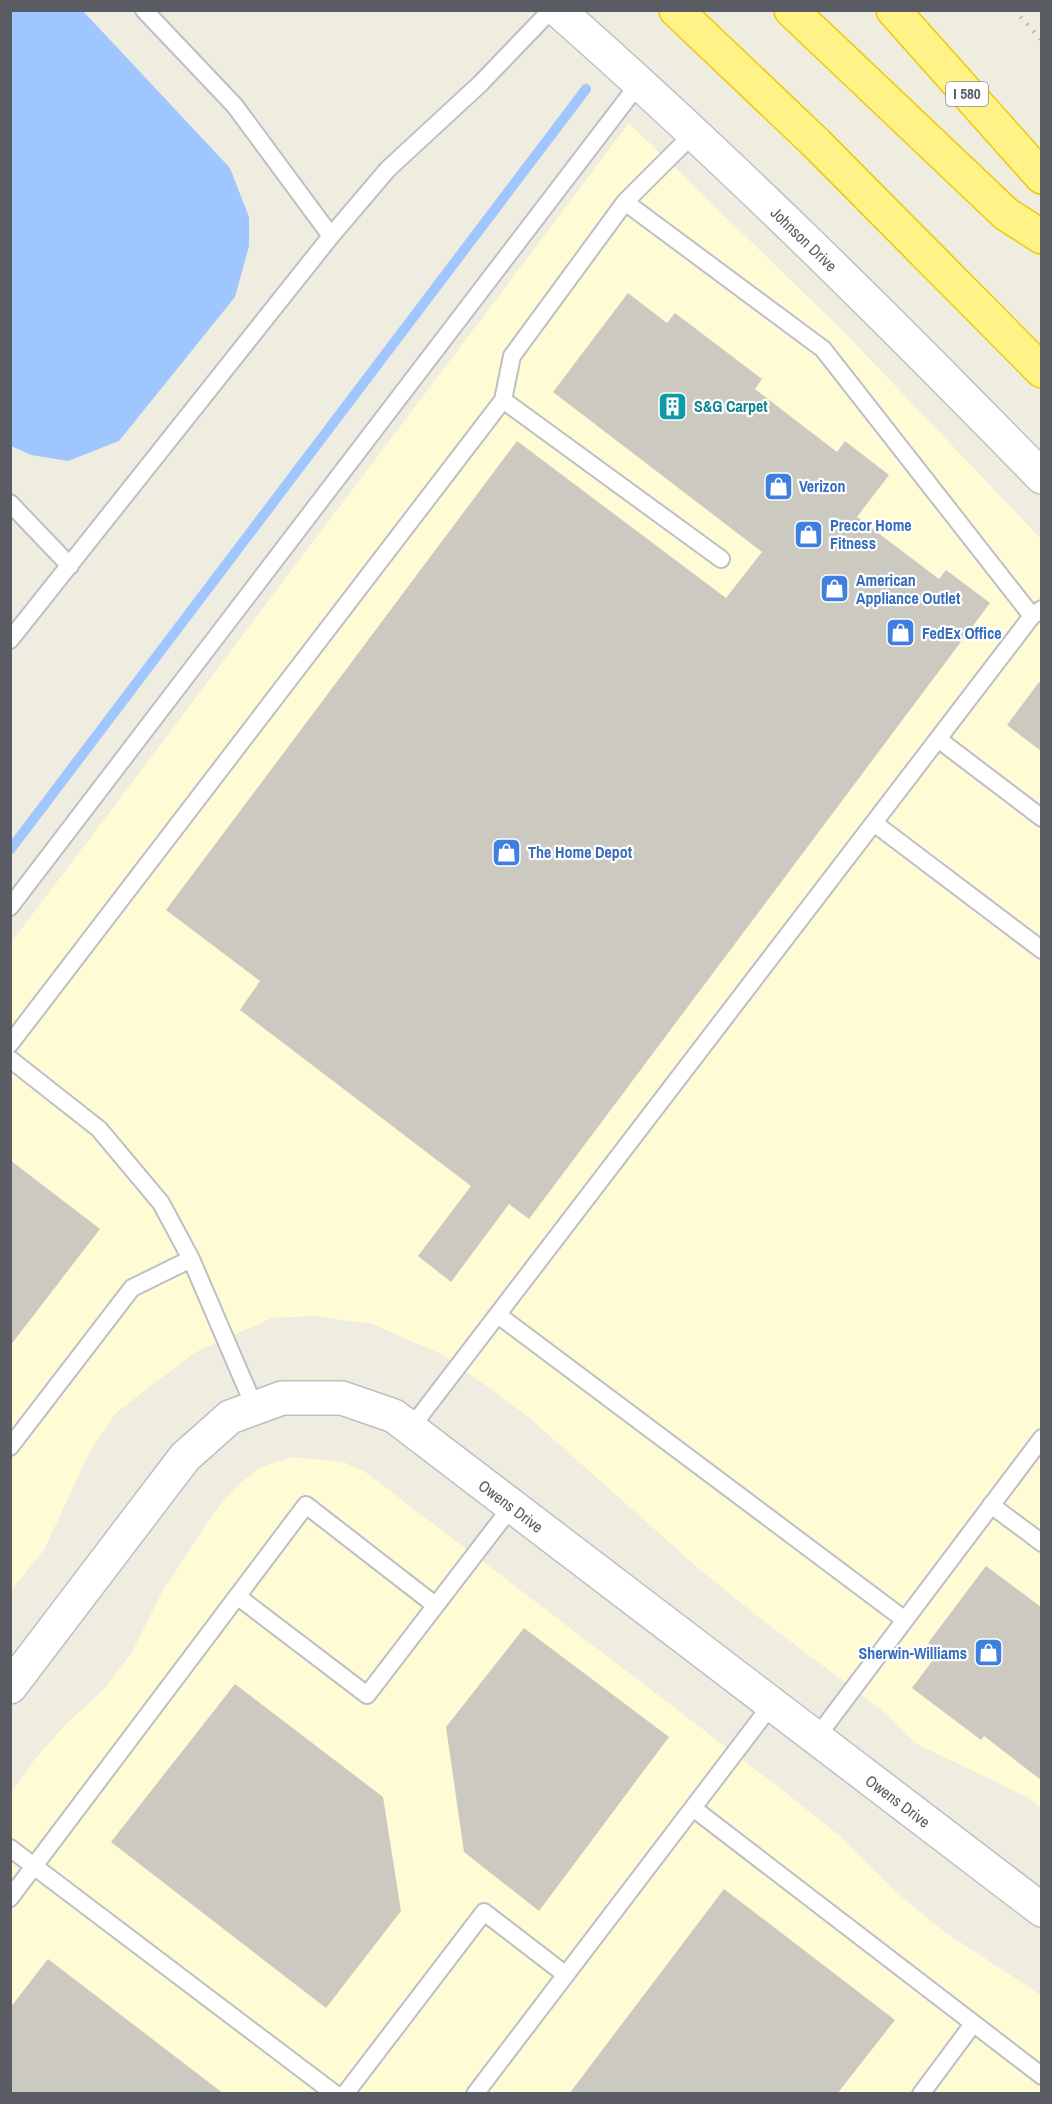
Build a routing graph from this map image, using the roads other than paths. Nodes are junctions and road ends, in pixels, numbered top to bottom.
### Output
1 (144, 10) edge
2 (551, 10) edge
3 (558, 10) edge
4 (676, 10) edge
5 (791, 10) edge
6 (893, 10) edge
7 (640, 82) junction
8 (694, 133) junction
9 (1041, 177) edge
10 (625, 202) junction
11 (332, 236) junction
12 (1041, 237) edge
13 (1041, 371) edge
14 (503, 400) junction
15 (1041, 477) edge
16 (10, 503) edge
17 (721, 559) dead end
18 (70, 566) junction
19 (1037, 612) edge
20 (10, 640) edge
21 (938, 739) junction
22 (1041, 818) edge
23 (874, 823) junction
24 (10, 907) edge
25 (1041, 950) edge
26 (10, 1044) edge
27 (10, 1059) edge
28 (191, 1259) junction
29 (498, 1315) junction
30 (255, 1408) junction
31 (410, 1429) junction
32 (1041, 1438) edge
33 (10, 1447) edge
34 (991, 1505) junction
35 (512, 1506) junction
36 (1041, 1543) edge
37 (237, 1596) junction
38 (435, 1605) junction
39 (905, 1620) junction
40 (10, 1687) edge
41 (772, 1704) junction
42 (816, 1738) junction
43 (693, 1808) junction
44 (10, 1848) edge
45 (35, 1866) junction
46 (10, 1898) edge
47 (1041, 1910) edge
48 (566, 1975) junction
49 (973, 2024) junction
50 (1041, 2076) edge
51 (335, 2094) edge
52 (345, 2094) edge
53 (476, 2094) edge
54 (921, 2094) edge

1 - 11 lane
2 - 11 lane
3 - 7 street, Johnson Drive
4 - 13 highway
5 - 12 highway
6 - 9 highway, I 580
7 - 8 street, Johnson Drive
7 - 24 lane
8 - 10 lane
8 - 15 street, Johnson Drive
10 - 14 lane
10 - 19 lane
11 - 18 lane
14 - 17 lane
14 - 26 lane
16 - 18 lane
18 - 20 lane
19 - 21 lane
21 - 22 lane
21 - 23 lane
23 - 25 lane
23 - 29 lane
27 - 28 lane
28 - 30 lane
28 - 33 lane
29 - 31 lane
29 - 39 lane
30 - 31 street, Owens Drive
30 - 40 street, Owens Drive
31 - 35 street, Owens Drive
32 - 34 lane
34 - 36 lane
34 - 39 lane
35 - 38 lane
35 - 41 street, Owens Drive
37 - 38 lane
37 - 38 lane
37 - 45 lane
39 - 42 lane
41 - 42 street, Owens Drive
41 - 43 lane
42 - 47 street, Owens Drive
43 - 48 lane
43 - 49 lane
44 - 45 lane
45 - 46 lane
45 - 51 lane
48 - 52 lane
48 - 53 lane
49 - 50 lane
49 - 54 lane

